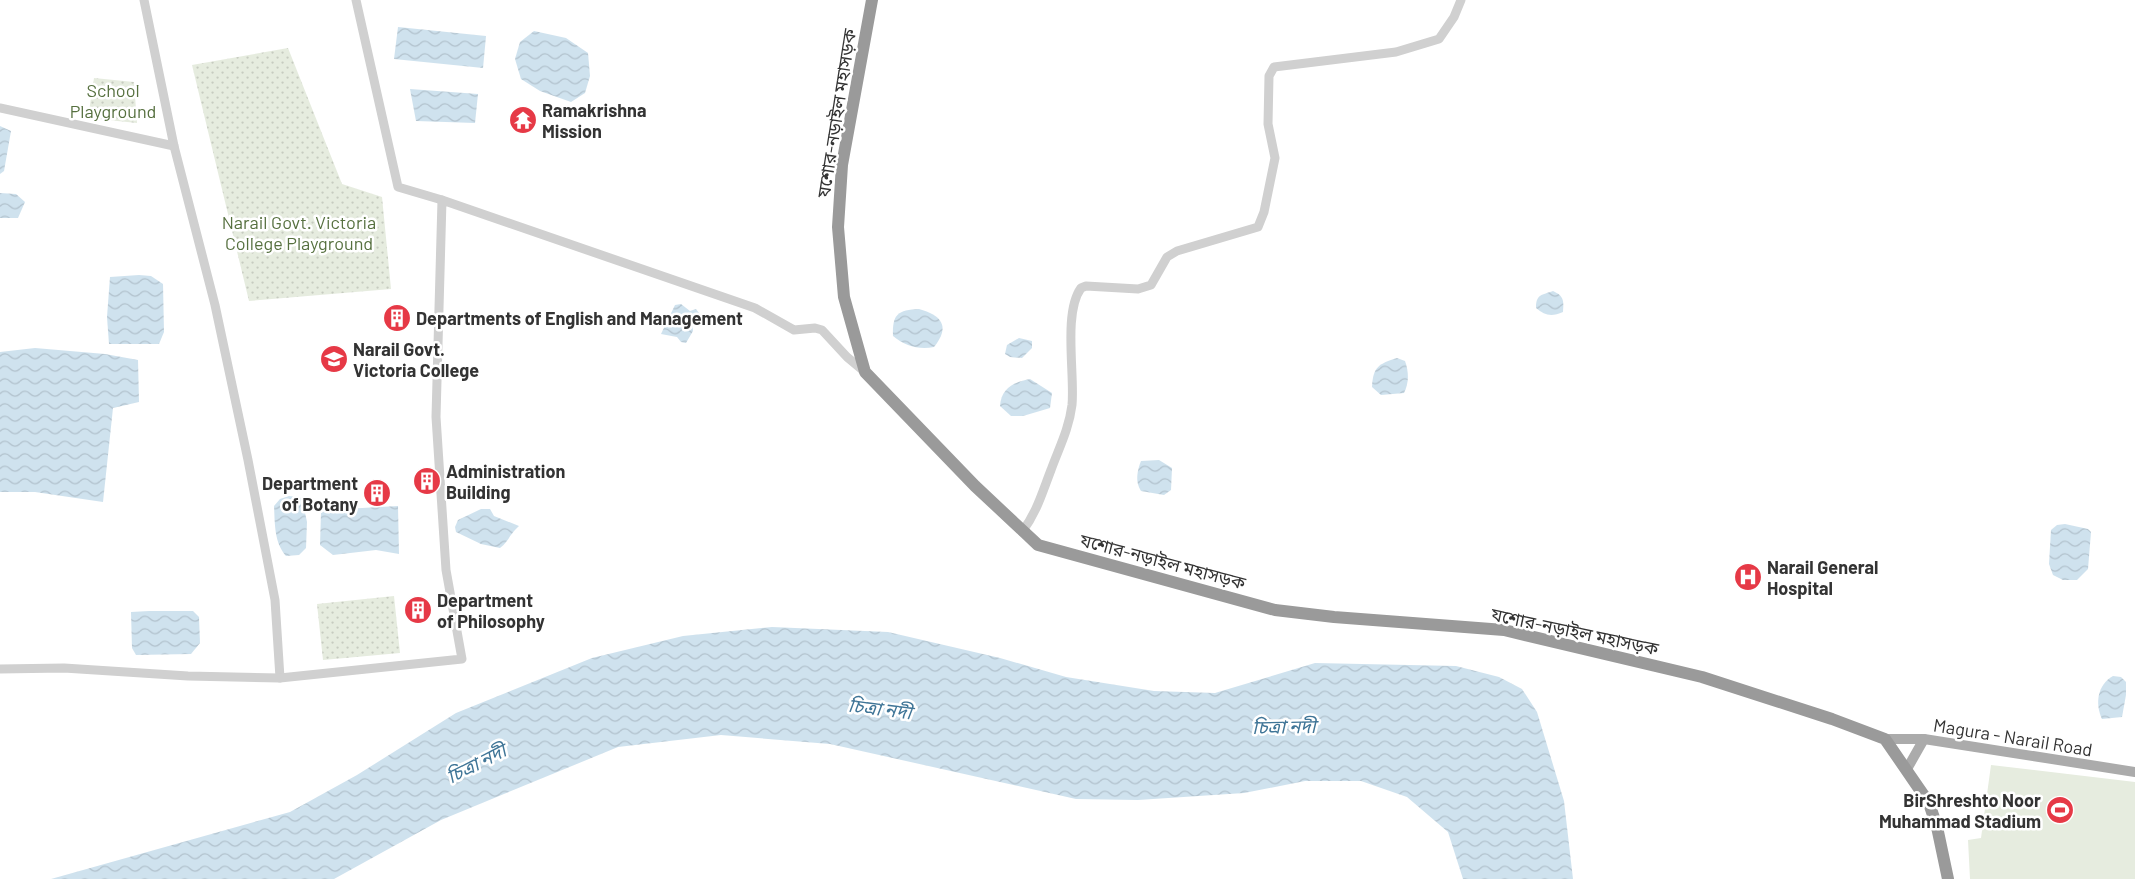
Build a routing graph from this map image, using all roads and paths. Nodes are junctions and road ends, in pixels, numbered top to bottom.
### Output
1 (144, 0) edge
2 (356, 0) edge
3 (872, 0) edge
4 (1461, 0) edge
5 (0, 108) edge
6 (174, 146) junction
7 (442, 200) junction
8 (865, 372) junction
9 (1022, 532) junction
10 (0, 669) edge
11 (280, 678) junction
12 (1885, 739) junction
13 (1924, 739) junction
14 (1907, 769) junction
15 (2135, 772) edge
16 (1948, 879) edge

1 - 6 street
2 - 7 street
3 - 8 highway, যশোর-নড়াইল মহাসড়ক
4 - 9 street
5 - 6 street
6 - 11 street
7 - 8 street
7 - 11 street
8 - 9 highway, যশোর-নড়াইল মহাসড়ক
9 - 12 highway, যশোর-নড়াইল মহাসড়ক
10 - 11 street
12 - 13 main road, Magura - Narail Road
12 - 14 highway
13 - 14 main road
13 - 15 main road, Magura - Narail Road
14 - 16 highway

